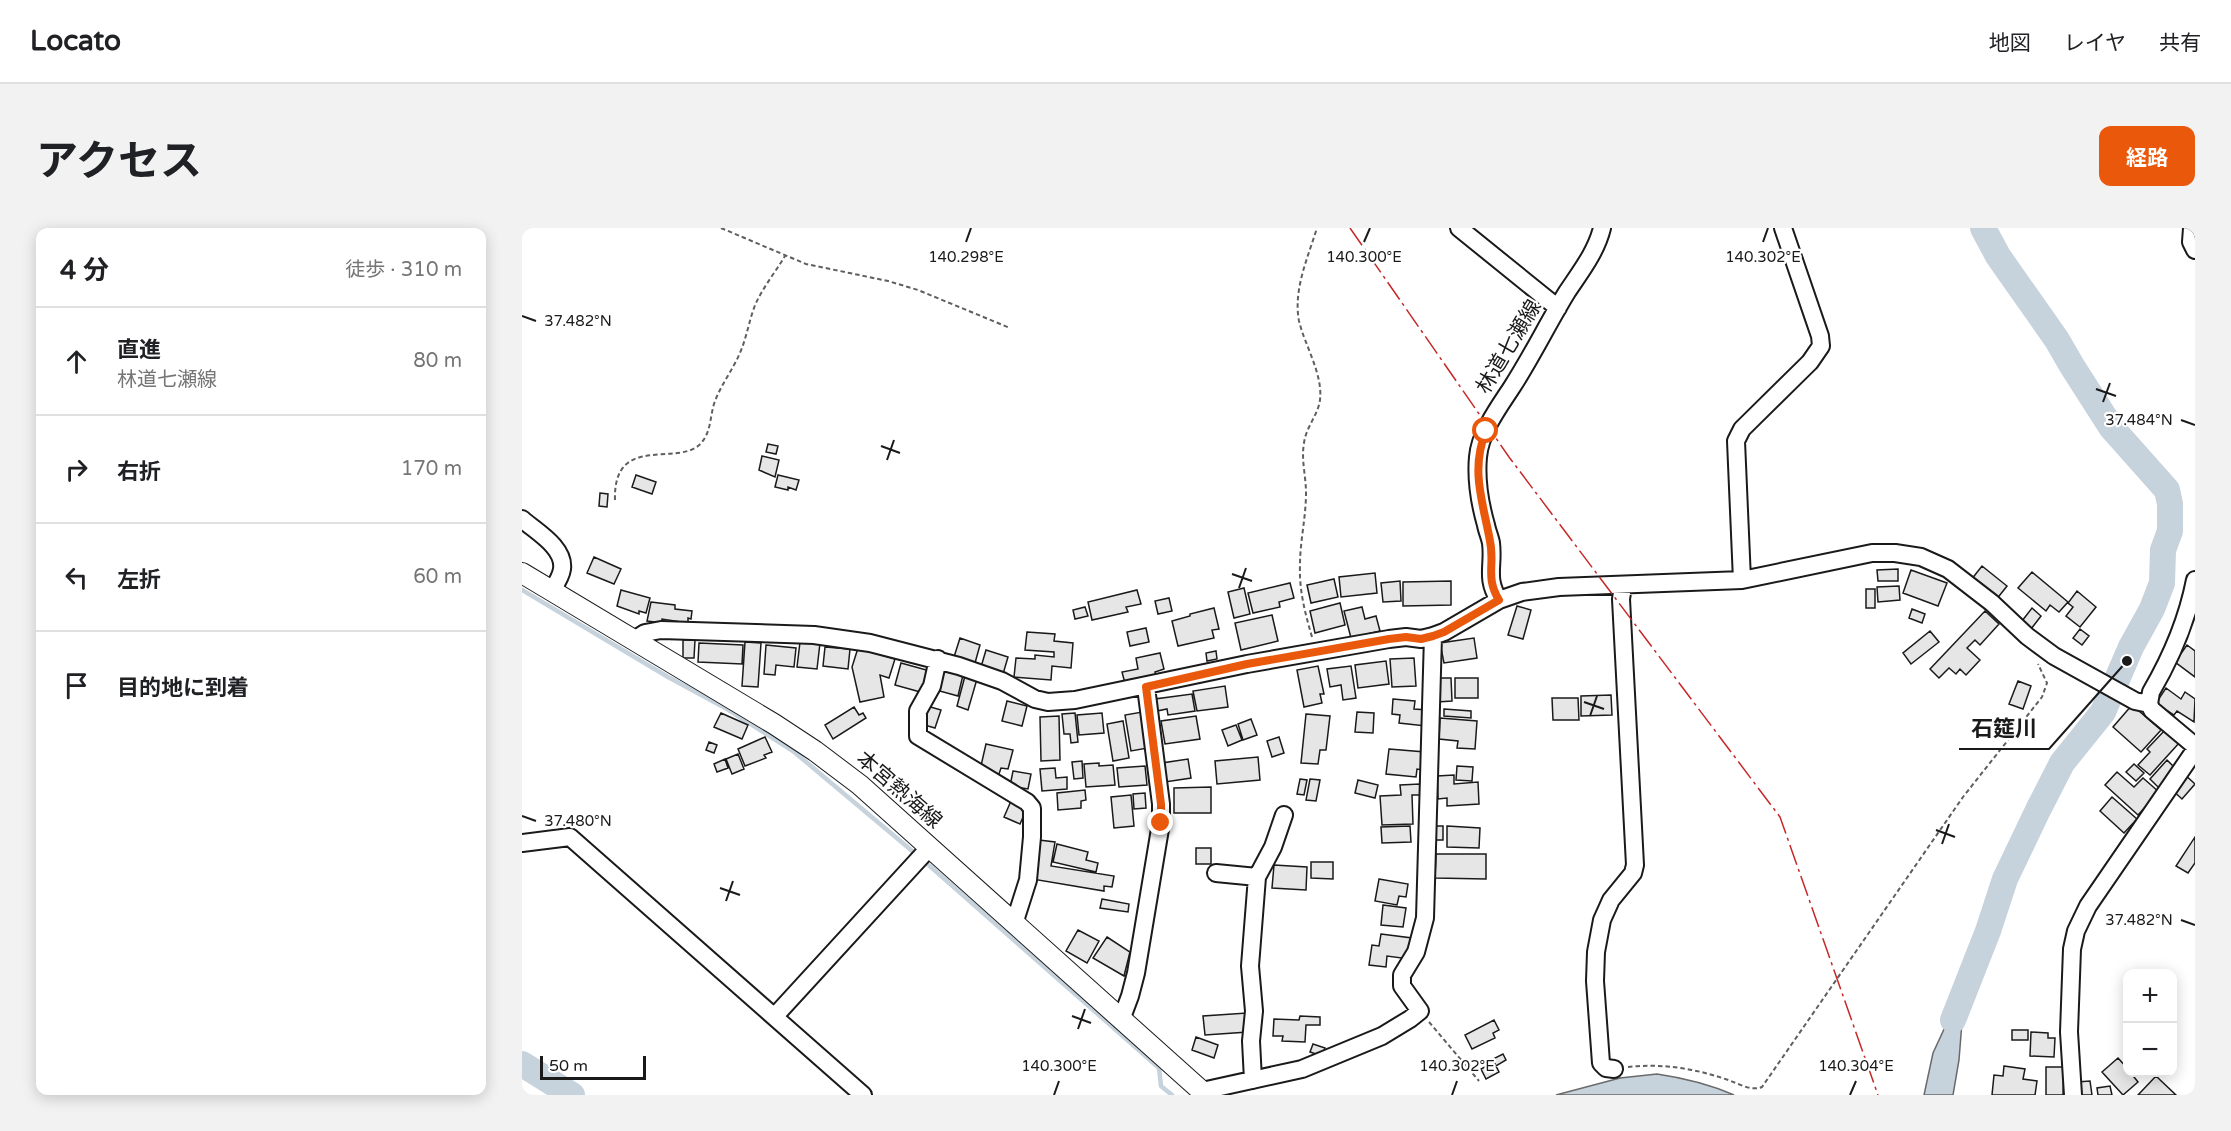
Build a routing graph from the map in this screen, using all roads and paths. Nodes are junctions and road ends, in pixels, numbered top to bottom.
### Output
1 (721, 228) edge
2 (1317, 228) edge
3 (1459, 228) edge
4 (1602, 228) edge
5 (1783, 228) edge
6 (2192, 228) edge
7 (2195, 250) edge
8 (785, 256) junction
9 (1558, 308) junction
10 (1010, 328) dead end
11 (615, 500) dead end
12 (522, 519) edge
13 (522, 573) edge
14 (1742, 580) junction
15 (2195, 580) edge
16 (1623, 586) junction
17 (552, 590) junction
18 (1499, 600) junction
19 (1433, 636) junction
20 (634, 640) junction
21 (2032, 640) junction
22 (1316, 651) junction
23 (938, 659) junction
24 (1146, 687) junction
25 (2142, 702) junction
26 (2195, 748) edge
27 (1284, 815) dead end
28 (522, 843) edge
29 (929, 848) junction
30 (1216, 873) dead end
31 (1257, 877) junction
32 (1014, 924) junction
33 (1420, 1011) junction
34 (775, 1016) junction
35 (1121, 1020) junction
36 (1614, 1069) joint
37 (1253, 1080) junction
38 (1479, 1081) dead end
39 (1204, 1093) edge
40 (862, 1095) edge
41 (2073, 1095) edge

1 - 8 path
2 - 22 path
3 - 9 street
4 - 9 street, 林道七瀬線
5 - 14 street
6 - 7 street
8 - 10 path
8 - 11 path
9 - 18 street, 林道七瀬線
12 - 17 street
13 - 17 main road, 本宮熱海線
14 - 16 street
14 - 21 street
15 - 25 street
16 - 18 street
16 - 36 street
17 - 20 main road, 本宮熱海線
18 - 19 street
19 - 22 street
19 - 33 street
20 - 23 street
20 - 29 main road, 本宮熱海線
21 - 25 street
21 - 36 path
22 - 24 street
23 - 24 street
23 - 32 street
24 - 35 street
25 - 26 street
26 - 41 street
27 - 31 street
28 - 34 street
29 - 32 main road, 本宮熱海線
29 - 34 street
30 - 31 street
31 - 37 street
32 - 35 main road, 本宮熱海線
33 - 37 street
33 - 38 path
34 - 40 street
35 - 39 main road, 本宮熱海線
37 - 39 street

